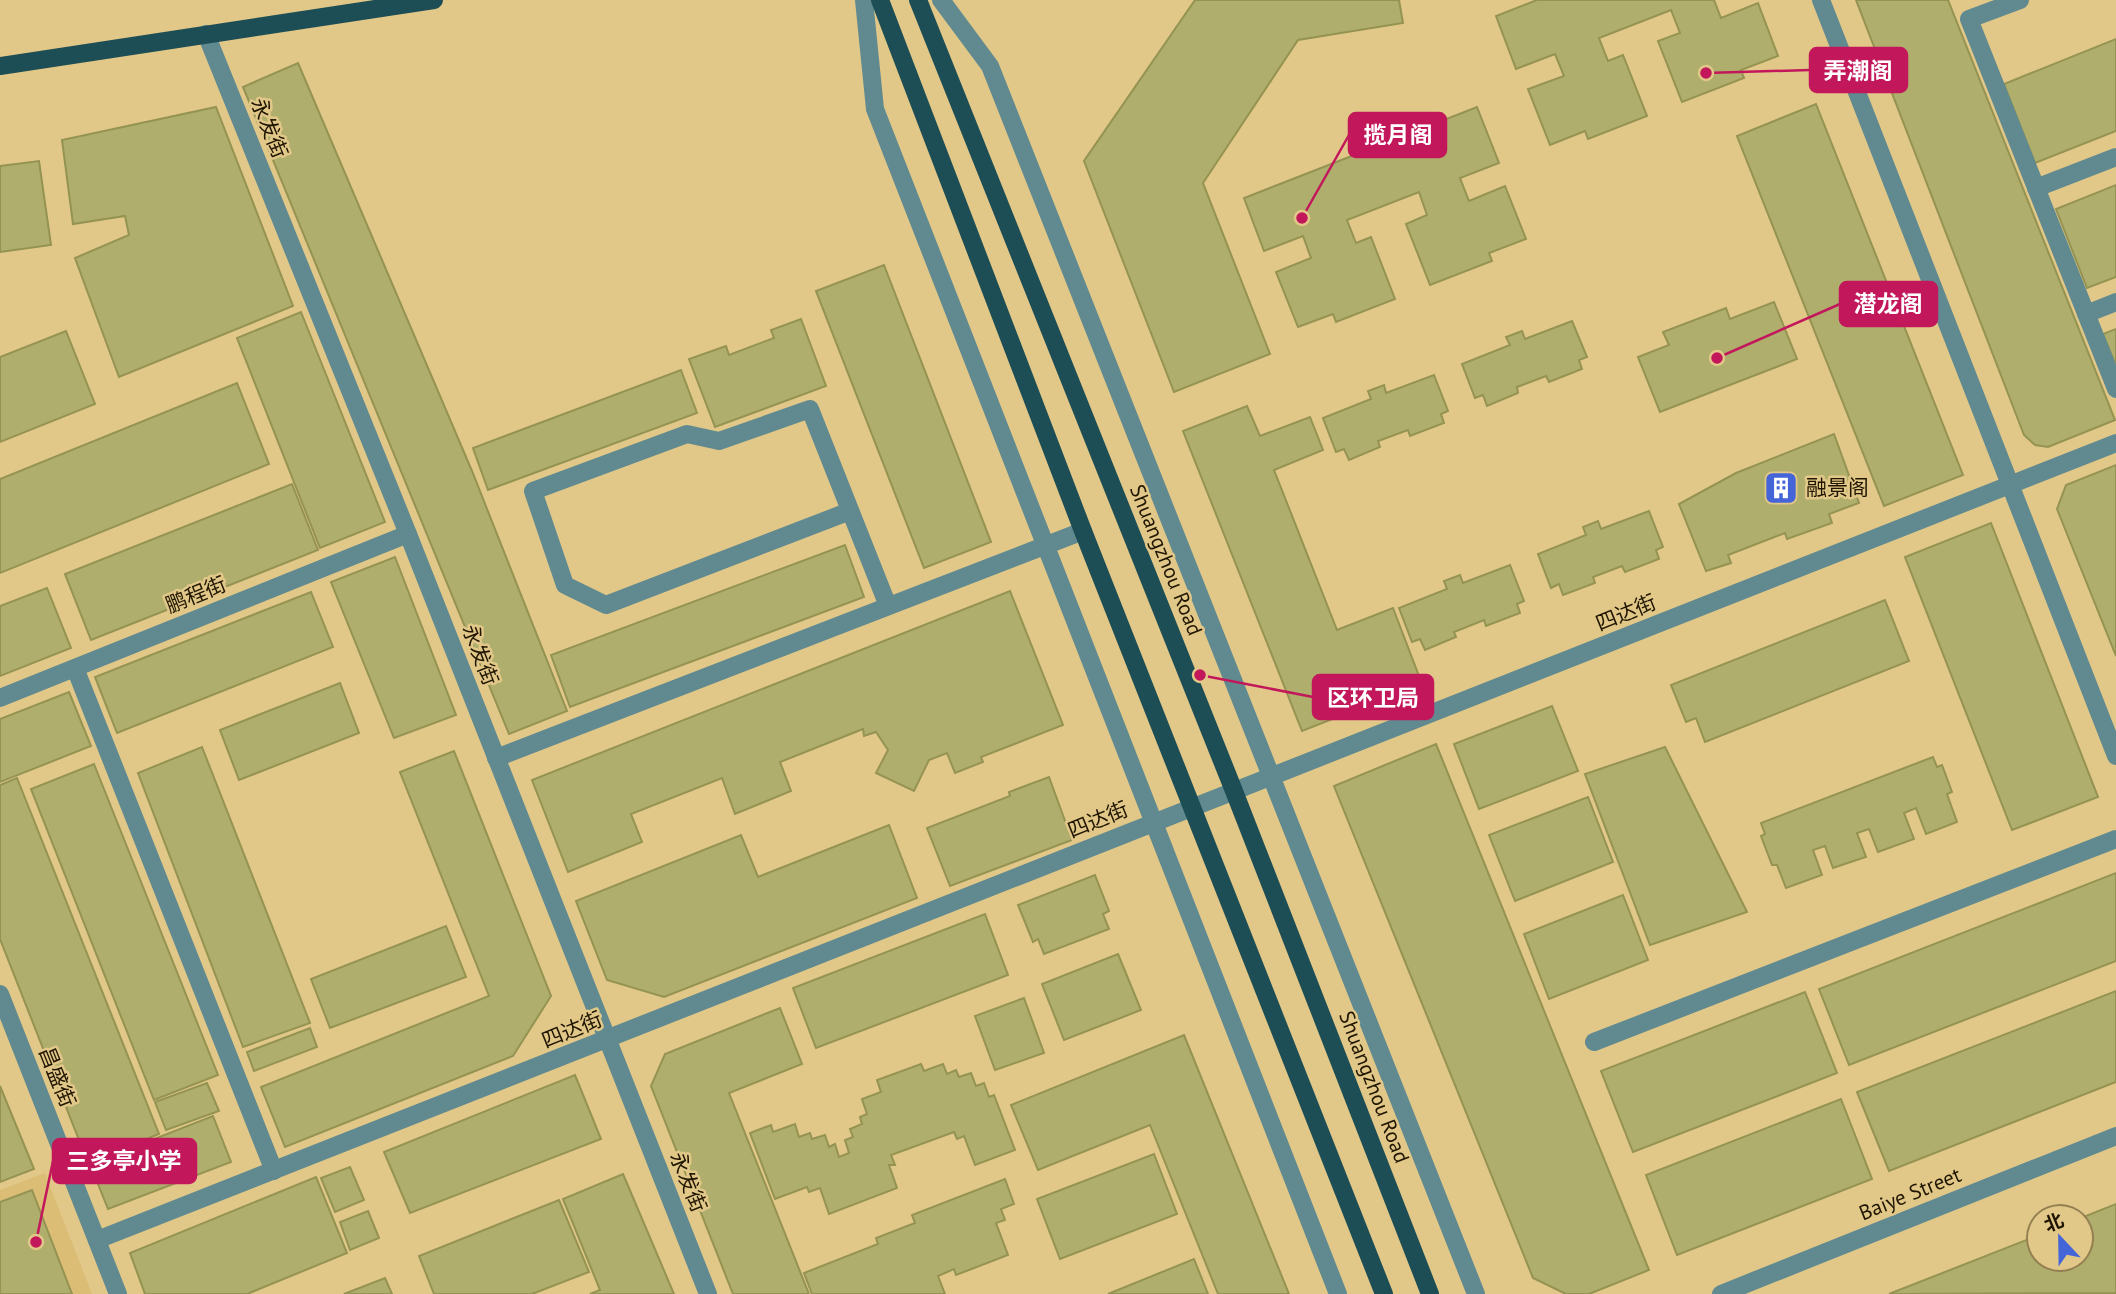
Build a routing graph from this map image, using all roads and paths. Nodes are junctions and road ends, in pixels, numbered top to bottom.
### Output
1 (434, 0) edge
2 (864, 0) edge
3 (880, 0) edge
4 (918, 0) edge
5 (941, 0) edge
6 (1821, 0) edge
7 (2020, 0) edge
8 (206, 34) junction
9 (0, 66) edge
10 (2116, 157) edge
11 (2036, 188) junction
12 (2116, 302) edge
13 (2086, 314) junction
14 (2116, 389) edge
15 (2116, 443) edge
16 (2011, 485) junction
17 (850, 511) junction
18 (1083, 531) junction
19 (408, 534) junction
20 (1045, 545) junction
21 (888, 606) junction
22 (75, 668) junction
23 (0, 698) edge
24 (2116, 756) edge
25 (496, 758) junction
26 (1270, 777) junction
27 (1234, 792) junction
28 (1191, 808) junction
29 (1154, 822) junction
30 (2116, 839) edge
31 (0, 994) edge
32 (607, 1040) junction
33 (1594, 1042) dead end
34 (2116, 1136) edge
35 (274, 1171) junction
36 (97, 1240) junction
37 (118, 1294) edge
38 (708, 1294) edge
39 (1338, 1294) edge
40 (1384, 1294) edge
41 (1430, 1294) edge
42 (1476, 1294) edge
43 (1721, 1294) edge

1 - 8 main road
2 - 20 street
3 - 18 main road
4 - 27 main road, Shuangzhou Road
5 - 26 street
6 - 16 street
7 - 11 street
8 - 9 main road
8 - 19 street, 永发街
10 - 11 street
11 - 13 street
12 - 13 street
13 - 14 street
15 - 16 street, 四达街
16 - 24 street
16 - 26 street, 四达街
17 - 17 street
17 - 21 street
18 - 20 street
18 - 28 main road
19 - 22 street, 鹏程街
19 - 25 street, 永发街
20 - 21 street
20 - 29 street
21 - 25 street
22 - 23 street, 鹏程街
22 - 35 street
25 - 32 street, 永发街
26 - 27 street, 四达街
26 - 42 street
27 - 28 street, 四达街
27 - 41 main road, Shuangzhou Road
28 - 29 street, 四达街
28 - 40 main road
29 - 32 street, 四达街
29 - 39 street
30 - 33 street
31 - 36 street, 昌盛街
32 - 35 street, 四达街
32 - 38 street, 永发街
34 - 43 street, Baiye Street
35 - 36 street, 四达街
36 - 37 street, 昌盛街

